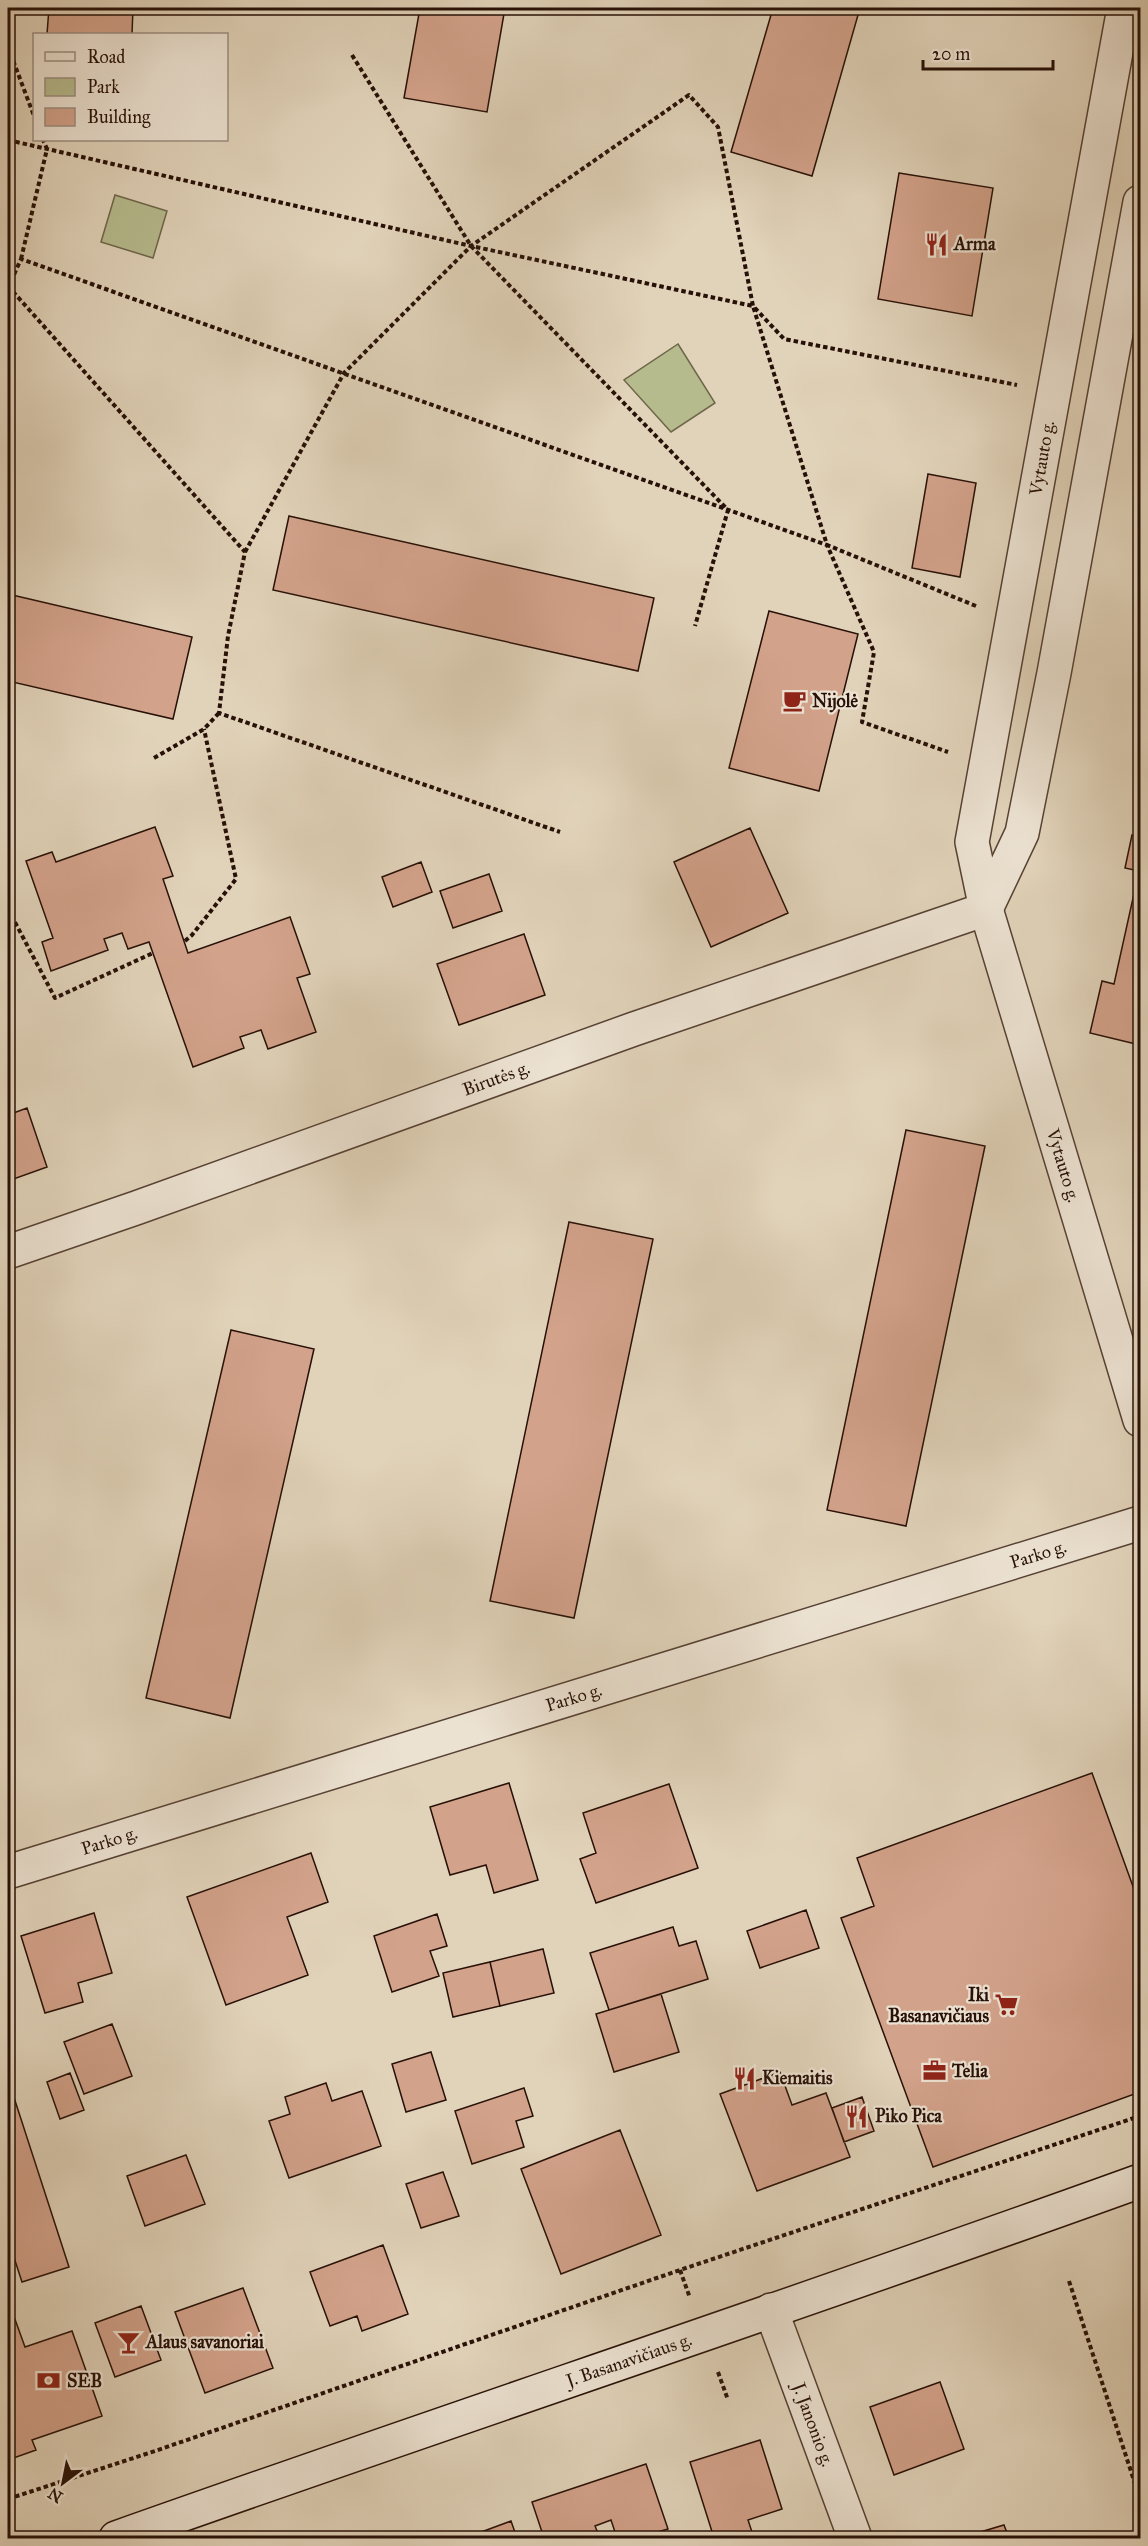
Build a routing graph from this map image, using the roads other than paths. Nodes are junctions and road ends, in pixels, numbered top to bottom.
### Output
1 (1124, 8) edge
2 (1140, 202) edge
3 (1127, 348) edge
4 (986, 909) junction
5 (8, 1252) edge
6 (1140, 1420) edge
7 (1140, 1523) edge
8 (8, 1872) edge
9 (1140, 2181) edge
10 (771, 2310) junction
11 (116, 2538) edge
12 (855, 2538) edge

1 - 4 street, Vytauto g.
2 - 3 street
3 - 4 street
4 - 5 street, Birutės g.
4 - 6 street, Vytauto g.
7 - 8 street, Parko g.
9 - 10 street, J. Basanavičiaus g.
10 - 11 street, J. Basanavičiaus g.
10 - 12 street, J. Janonio g.

